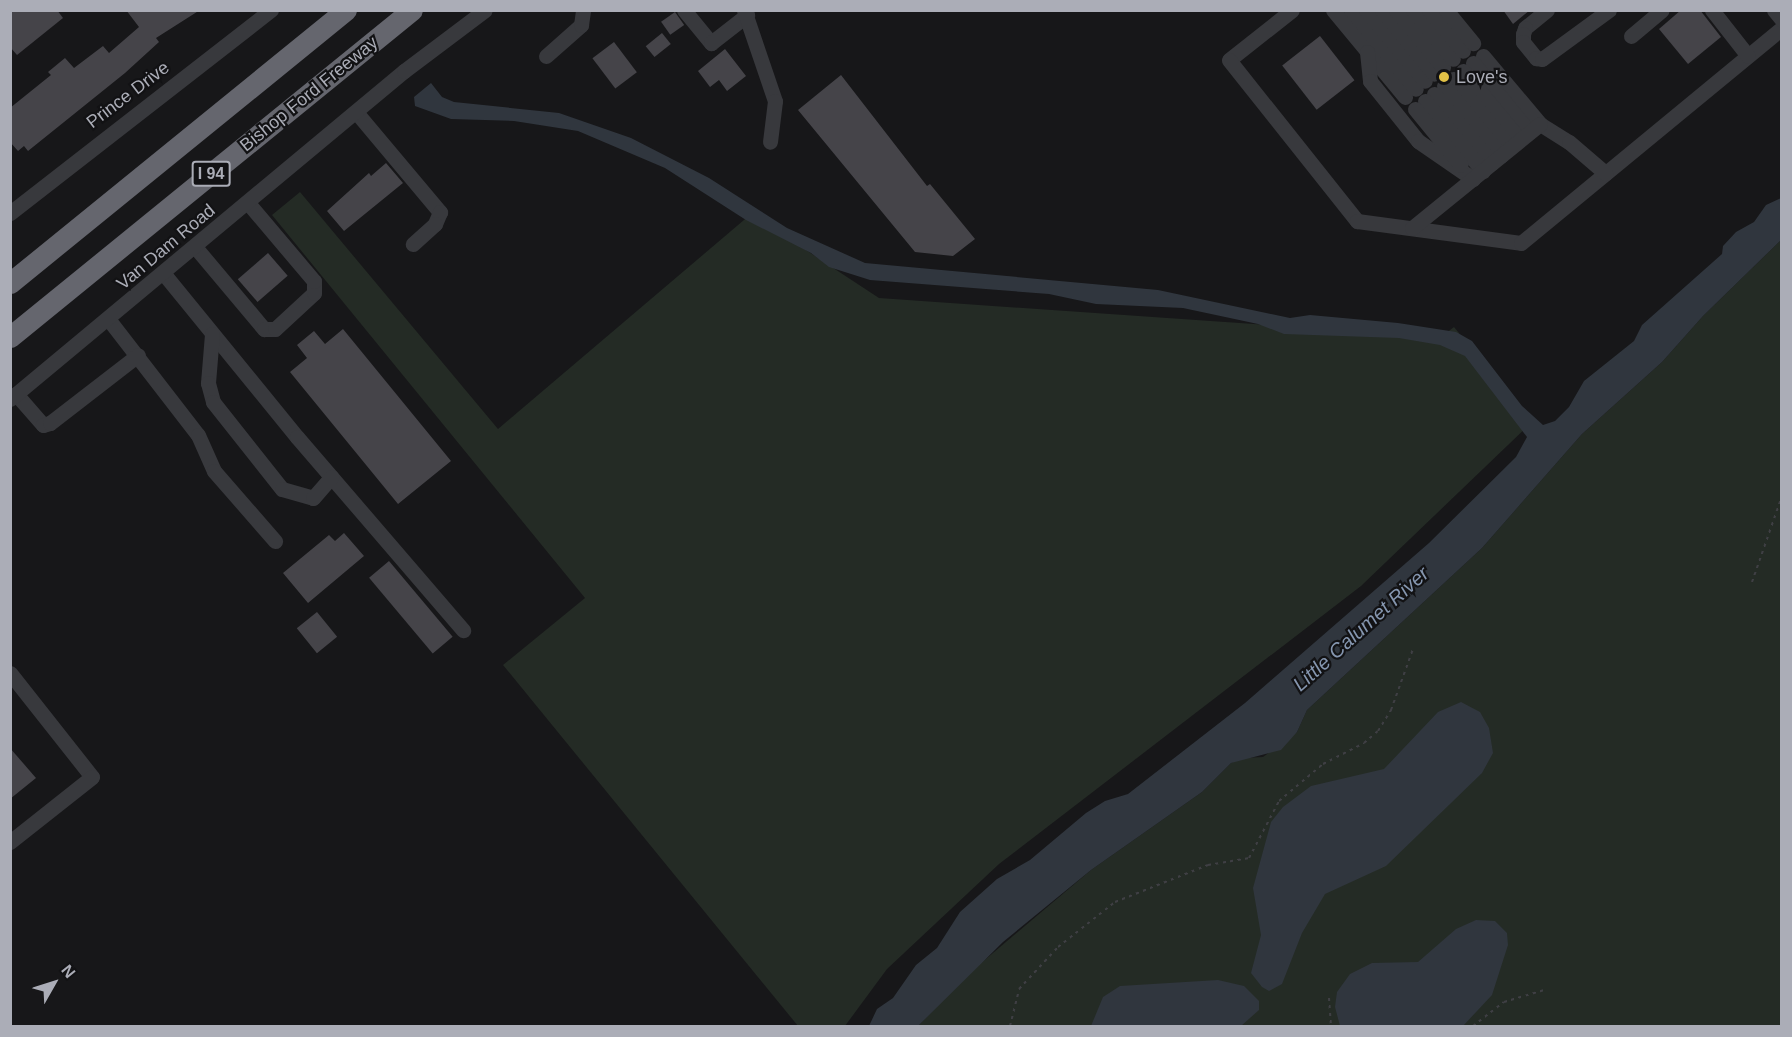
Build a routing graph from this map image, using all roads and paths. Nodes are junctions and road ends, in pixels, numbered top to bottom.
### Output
1 (271, 10) edge
2 (346, 10) edge
3 (412, 10) edge
4 (485, 10) edge
5 (583, 10) edge
6 (684, 10) edge
7 (1292, 10) edge
8 (1333, 10) edge
9 (1351, 10) edge
10 (1366, 10) edge
11 (1382, 10) edge
12 (1396, 10) edge
13 (1413, 10) edge
14 (1429, 10) edge
15 (1446, 10) edge
16 (1547, 10) edge
17 (1609, 10) edge
18 (1662, 10) edge
19 (1712, 10) edge
20 (1774, 10) edge
21 (746, 13) edge
22 (1782, 20) edge
23 (1782, 28) edge
24 (1631, 36) dead end
25 (1367, 52) junction
26 (546, 56) dead end
27 (1748, 56) junction
28 (1444, 76) junction
29 (356, 112) junction
30 (770, 142) dead end
31 (1506, 152) junction
32 (1605, 173) junction
33 (249, 204) junction
34 (10, 213) edge
35 (1412, 228) junction
36 (413, 244) dead end
37 (196, 248) junction
38 (164, 274) junction
39 (10, 283) edge
40 (109, 320) junction
41 (212, 334) junction
42 (10, 338) edge
43 (138, 355) junction
44 (13, 397) edge
45 (331, 477) junction
46 (1782, 496) edge
47 (275, 541) dead end
48 (1752, 582) dead end
49 (463, 630) dead end
50 (1413, 649) dead end
51 (10, 673) edge
52 (10, 842) edge
53 (1544, 990) dead end
54 (1329, 998) dead end
55 (1010, 1026) edge
56 (1331, 1026) edge
57 (1473, 1026) edge

1 - 34 street, Prince Drive
2 - 39 highway, I 94
3 - 42 highway, Bishop Ford Freeway / I 94
4 - 29 street, Van Dam Road
5 - 26 street
6 - 21 street
7 - 35 street
8 - 25 street
9 - 28 street
10 - 28 street
11 - 28 street
12 - 28 street
13 - 28 street
14 - 28 street
15 - 28 street
16 - 17 street
18 - 24 street
19 - 27 street
20 - 22 street
21 - 30 street
23 - 27 street
25 - 28 street
25 - 31 street
27 - 32 street
28 - 31 street
28 - 31 street
28 - 31 street
28 - 31 street
29 - 33 street, Van Dam Road
29 - 36 street
31 - 32 street
31 - 35 street
32 - 35 street
33 - 37 street, Van Dam Road
33 - 37 street
37 - 38 street, Van Dam Road
38 - 40 street, Van Dam Road
38 - 41 street
40 - 43 street
40 - 44 street, Van Dam Road
41 - 45 street
41 - 45 street
43 - 44 street
43 - 47 street
45 - 49 street
46 - 48 path
50 - 55 path
51 - 52 street
53 - 57 path
54 - 56 path

